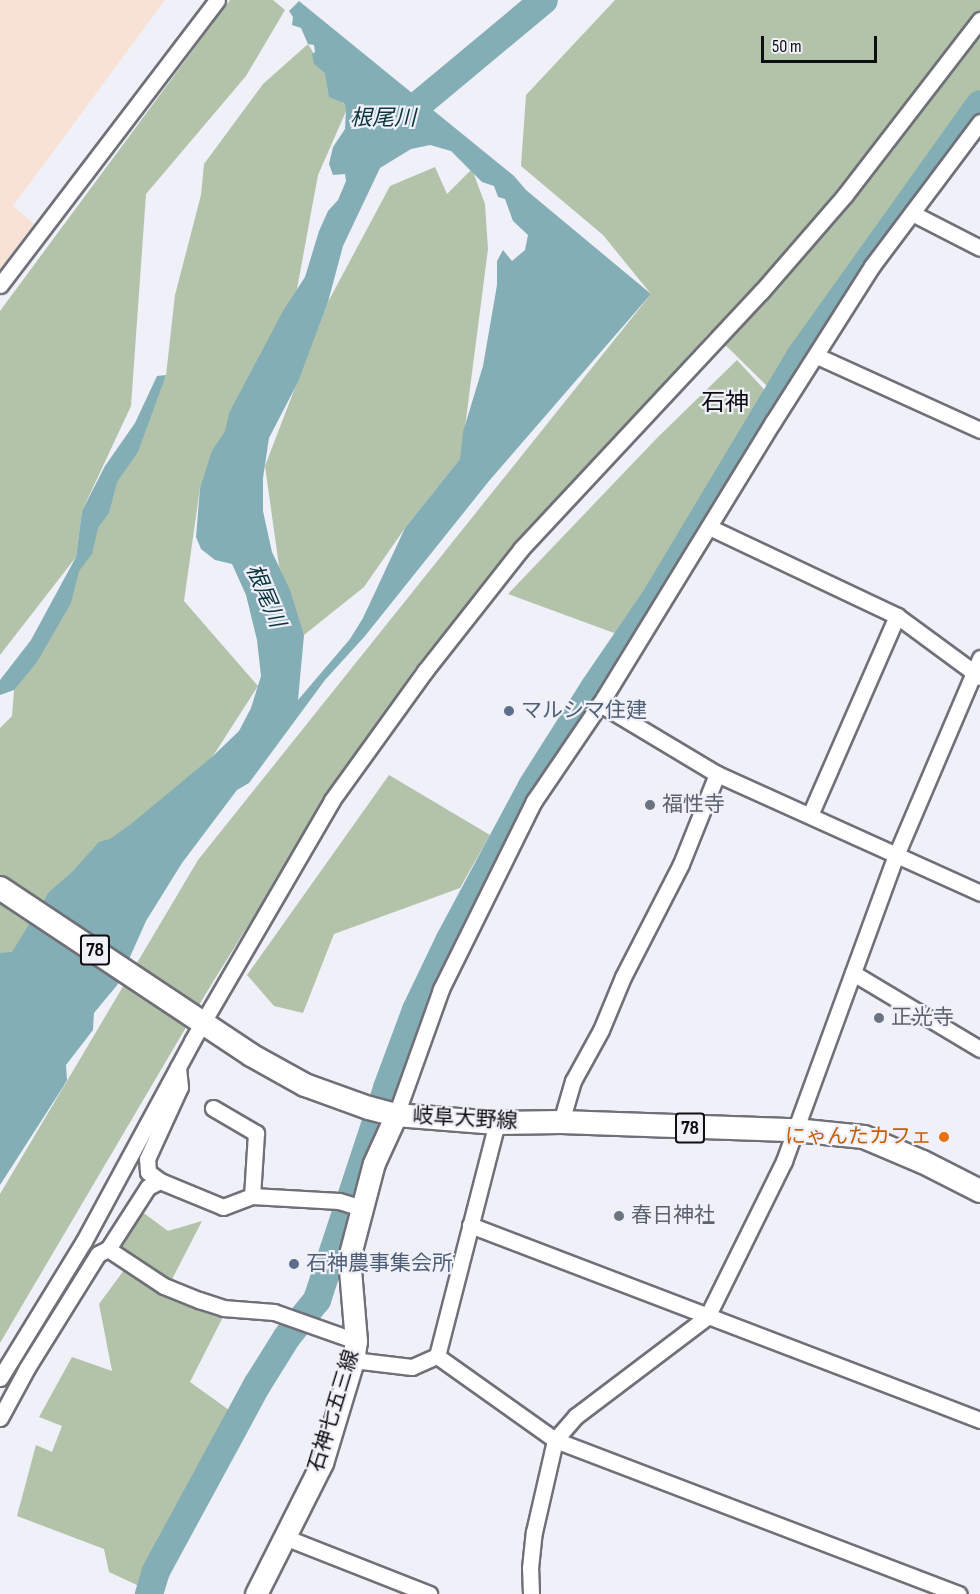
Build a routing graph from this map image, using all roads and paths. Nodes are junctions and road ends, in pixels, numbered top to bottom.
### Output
1 (217, 0) edge
2 (980, 20) edge
3 (980, 122) edge
4 (912, 213) junction
5 (980, 248) edge
6 (0, 285) edge
7 (817, 356) junction
8 (980, 430) edge
9 (709, 527) junction
10 (897, 616) junction
11 (980, 658) edge
12 (977, 675) edge
13 (600, 704) junction
14 (717, 774) junction
15 (810, 815) junction
16 (897, 853) junction
17 (0, 888) edge
18 (980, 893) edge
19 (852, 973) junction
20 (196, 1018) junction
21 (980, 1049) edge
22 (178, 1067) junction
23 (213, 1108) dead end
24 (385, 1112) junction
25 (561, 1122) junction
26 (497, 1123) junction
27 (795, 1130) junction
28 (160, 1181) junction
29 (980, 1191) edge
30 (252, 1196) junction
31 (359, 1207) junction
32 (470, 1225) junction
33 (108, 1249) junction
34 (707, 1317) junction
35 (355, 1351) junction
36 (437, 1356) junction
37 (0, 1378) edge
38 (0, 1419) edge
39 (980, 1420) edge
40 (555, 1440) junction
41 (287, 1538) junction
42 (256, 1594) edge
43 (429, 1594) edge
44 (531, 1594) edge
45 (959, 1594) edge

1 - 6 street
2 - 20 street
3 - 4 street
4 - 5 street
4 - 7 street
7 - 8 street
7 - 9 street
9 - 10 street
9 - 13 street
10 - 12 street
10 - 15 street
11 - 12 street
12 - 16 street
13 - 14 street
13 - 24 street
14 - 15 street
14 - 25 street
15 - 16 street
16 - 18 street
16 - 19 street
17 - 20 main road, 岐阜大野線 / 78
19 - 21 street
19 - 27 street
20 - 22 street
20 - 24 main road, 岐阜大野線 / 78
22 - 28 street
22 - 37 street
23 - 30 street
24 - 26 main road, 岐阜大野線 / 78
24 - 31 main road, 石神七五三線
25 - 26 main road, 岐阜大野線 / 78
25 - 27 main road, 岐阜大野線 / 78
26 - 32 street
27 - 29 main road, 岐阜大野線 / 78
27 - 34 street
28 - 30 street
28 - 33 street
30 - 31 street
31 - 35 main road, 石神七五三線
32 - 34 street
32 - 36 street
33 - 35 street
33 - 38 street
34 - 39 street
34 - 40 street
35 - 36 street
35 - 41 main road, 石神七五三線
36 - 40 street
40 - 44 street
40 - 45 street
41 - 42 main road, 石神七五三線
41 - 43 street

